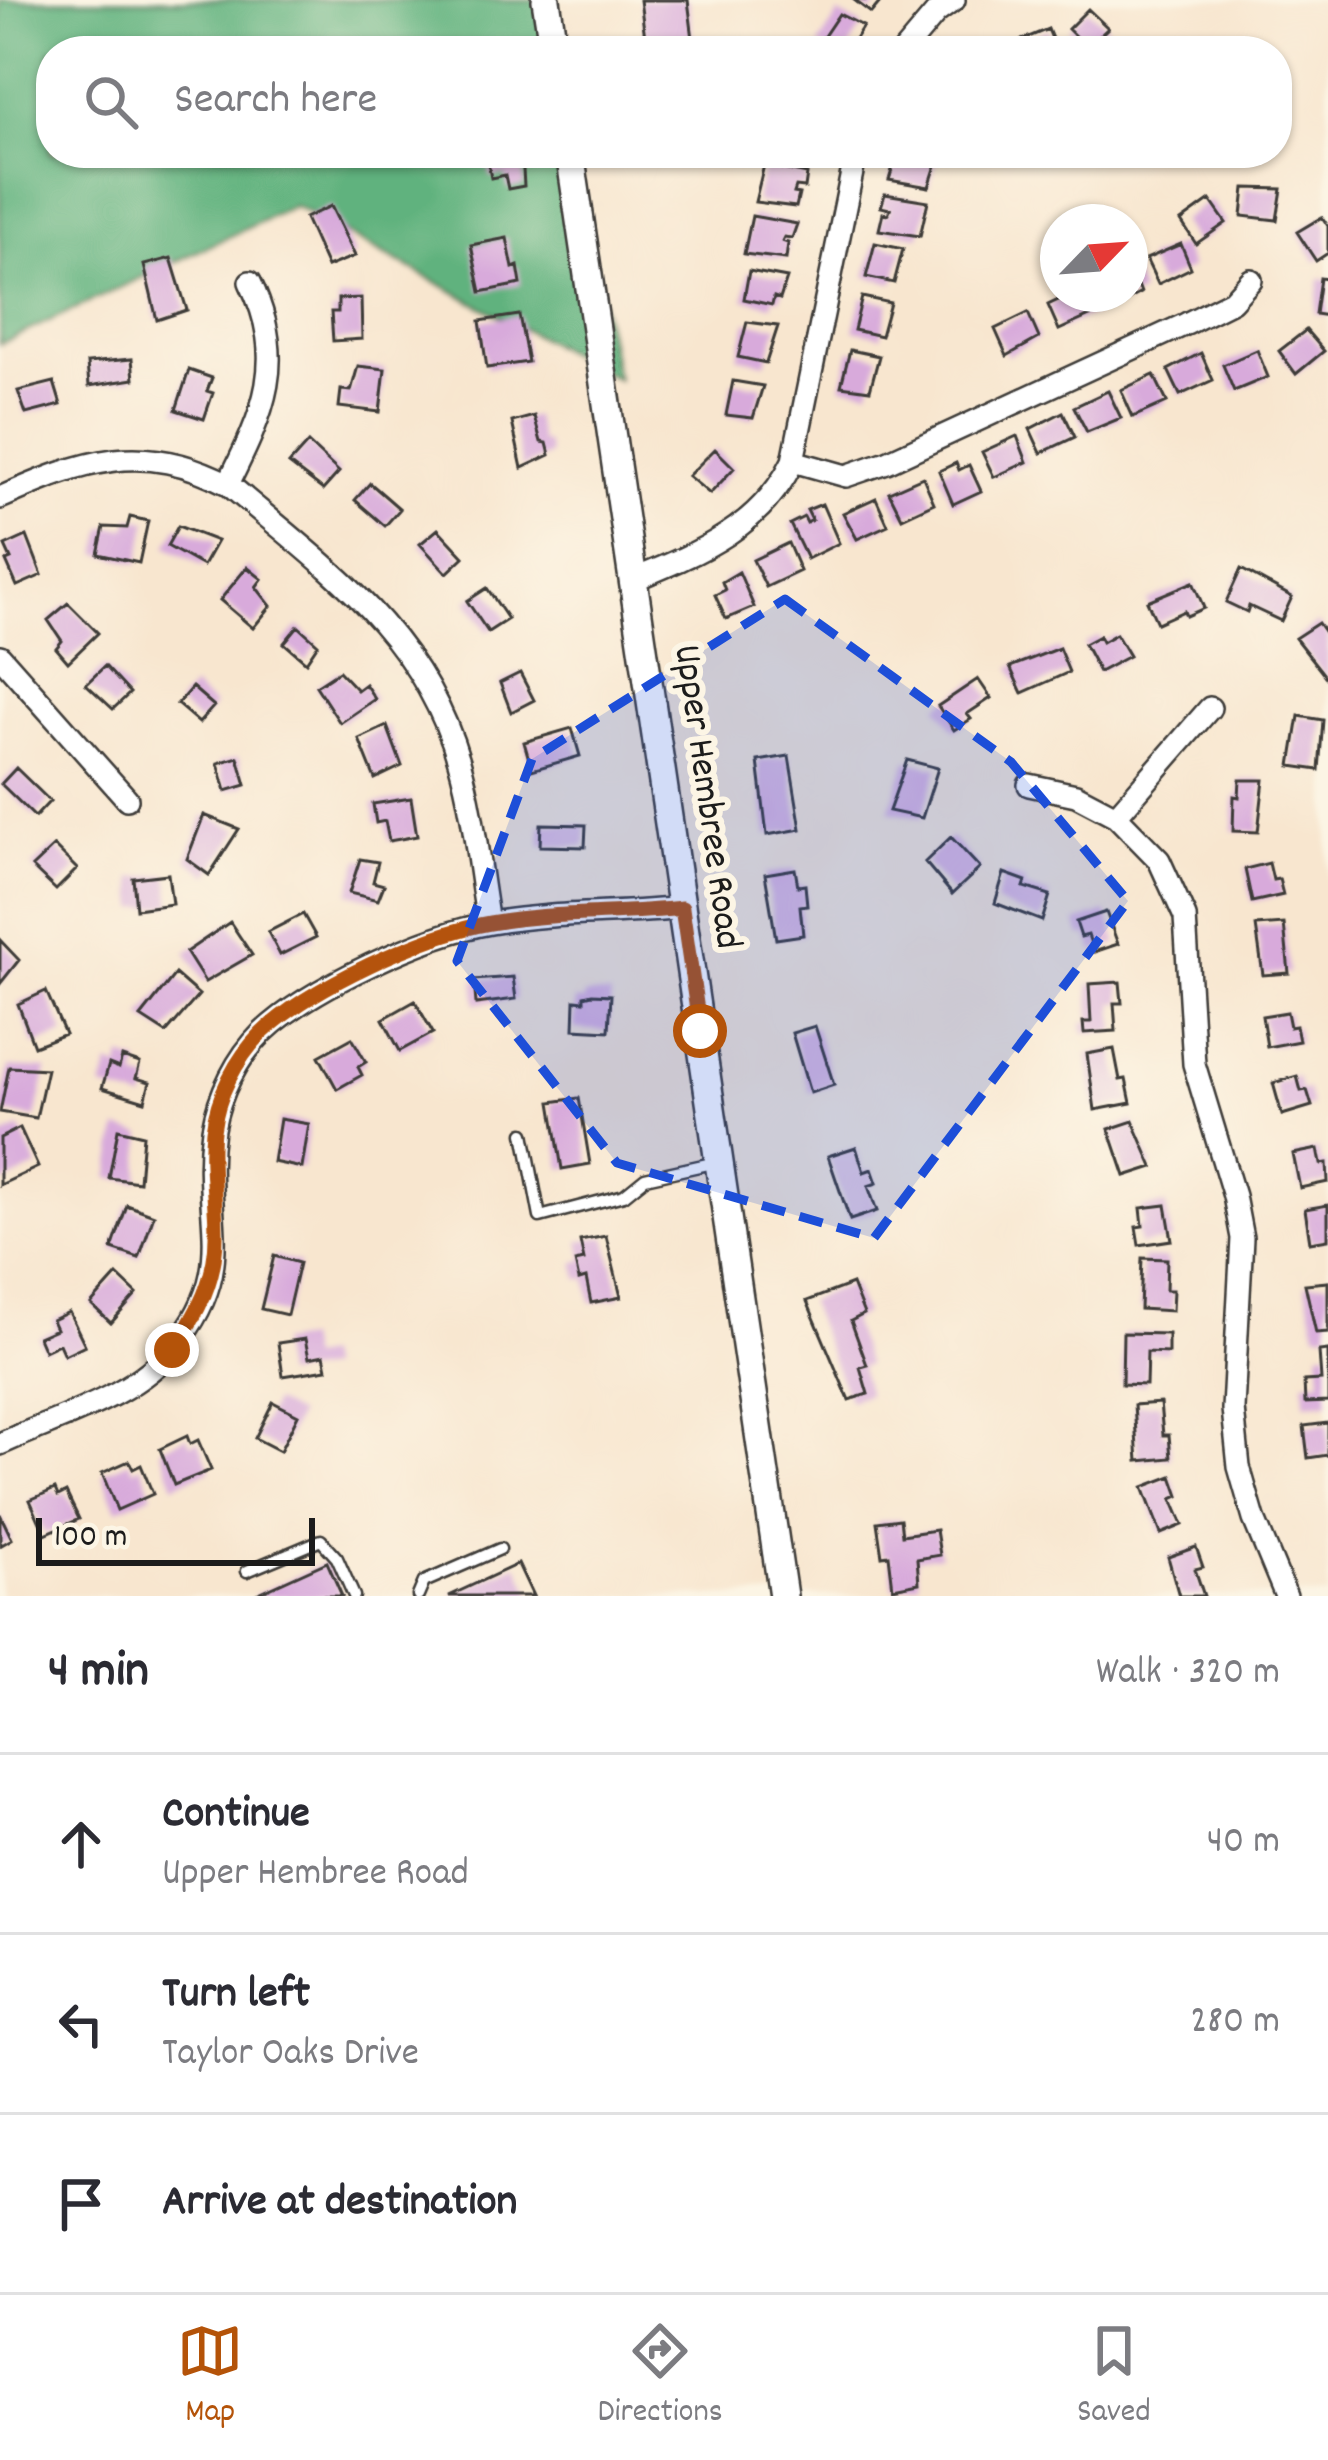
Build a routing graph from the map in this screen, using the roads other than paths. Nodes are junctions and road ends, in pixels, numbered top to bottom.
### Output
1 (546, 0) edge
2 (954, 0) edge
3 (552, 36) edge
4 (917, 36) edge
5 (572, 168) edge
6 (853, 168) edge
7 (1251, 280) dead end
8 (250, 282) dead end
9 (793, 461) junction
10 (228, 484) junction
11 (0, 497) edge
12 (633, 580) junction
13 (0, 656) edge
14 (1210, 708) dead end
15 (1029, 785) dead end
16 (128, 799) dead end
17 (1116, 816) junction
18 (682, 908) junction
19 (488, 923) junction
20 (524, 1132) dead end
21 (720, 1161) junction
22 (0, 1444) edge
23 (500, 1549) dead end
24 (248, 1571) dead end
25 (354, 1596) edge
26 (418, 1596) edge
27 (783, 1596) edge
28 (1286, 1596) edge

1 - 3 street
2 - 4 street
5 - 12 street, Upper Hembree Road
6 - 9 street
7 - 9 street
8 - 10 street
9 - 12 street
10 - 11 street
10 - 19 street
12 - 18 street, Upper Hembree Road
13 - 16 street
14 - 17 street
15 - 17 street
17 - 28 street
18 - 19 street
18 - 21 street, Upper Hembree Road
19 - 22 street
20 - 21 lane
21 - 27 street, Upper Hembree Road
23 - 26 lane
24 - 25 lane

